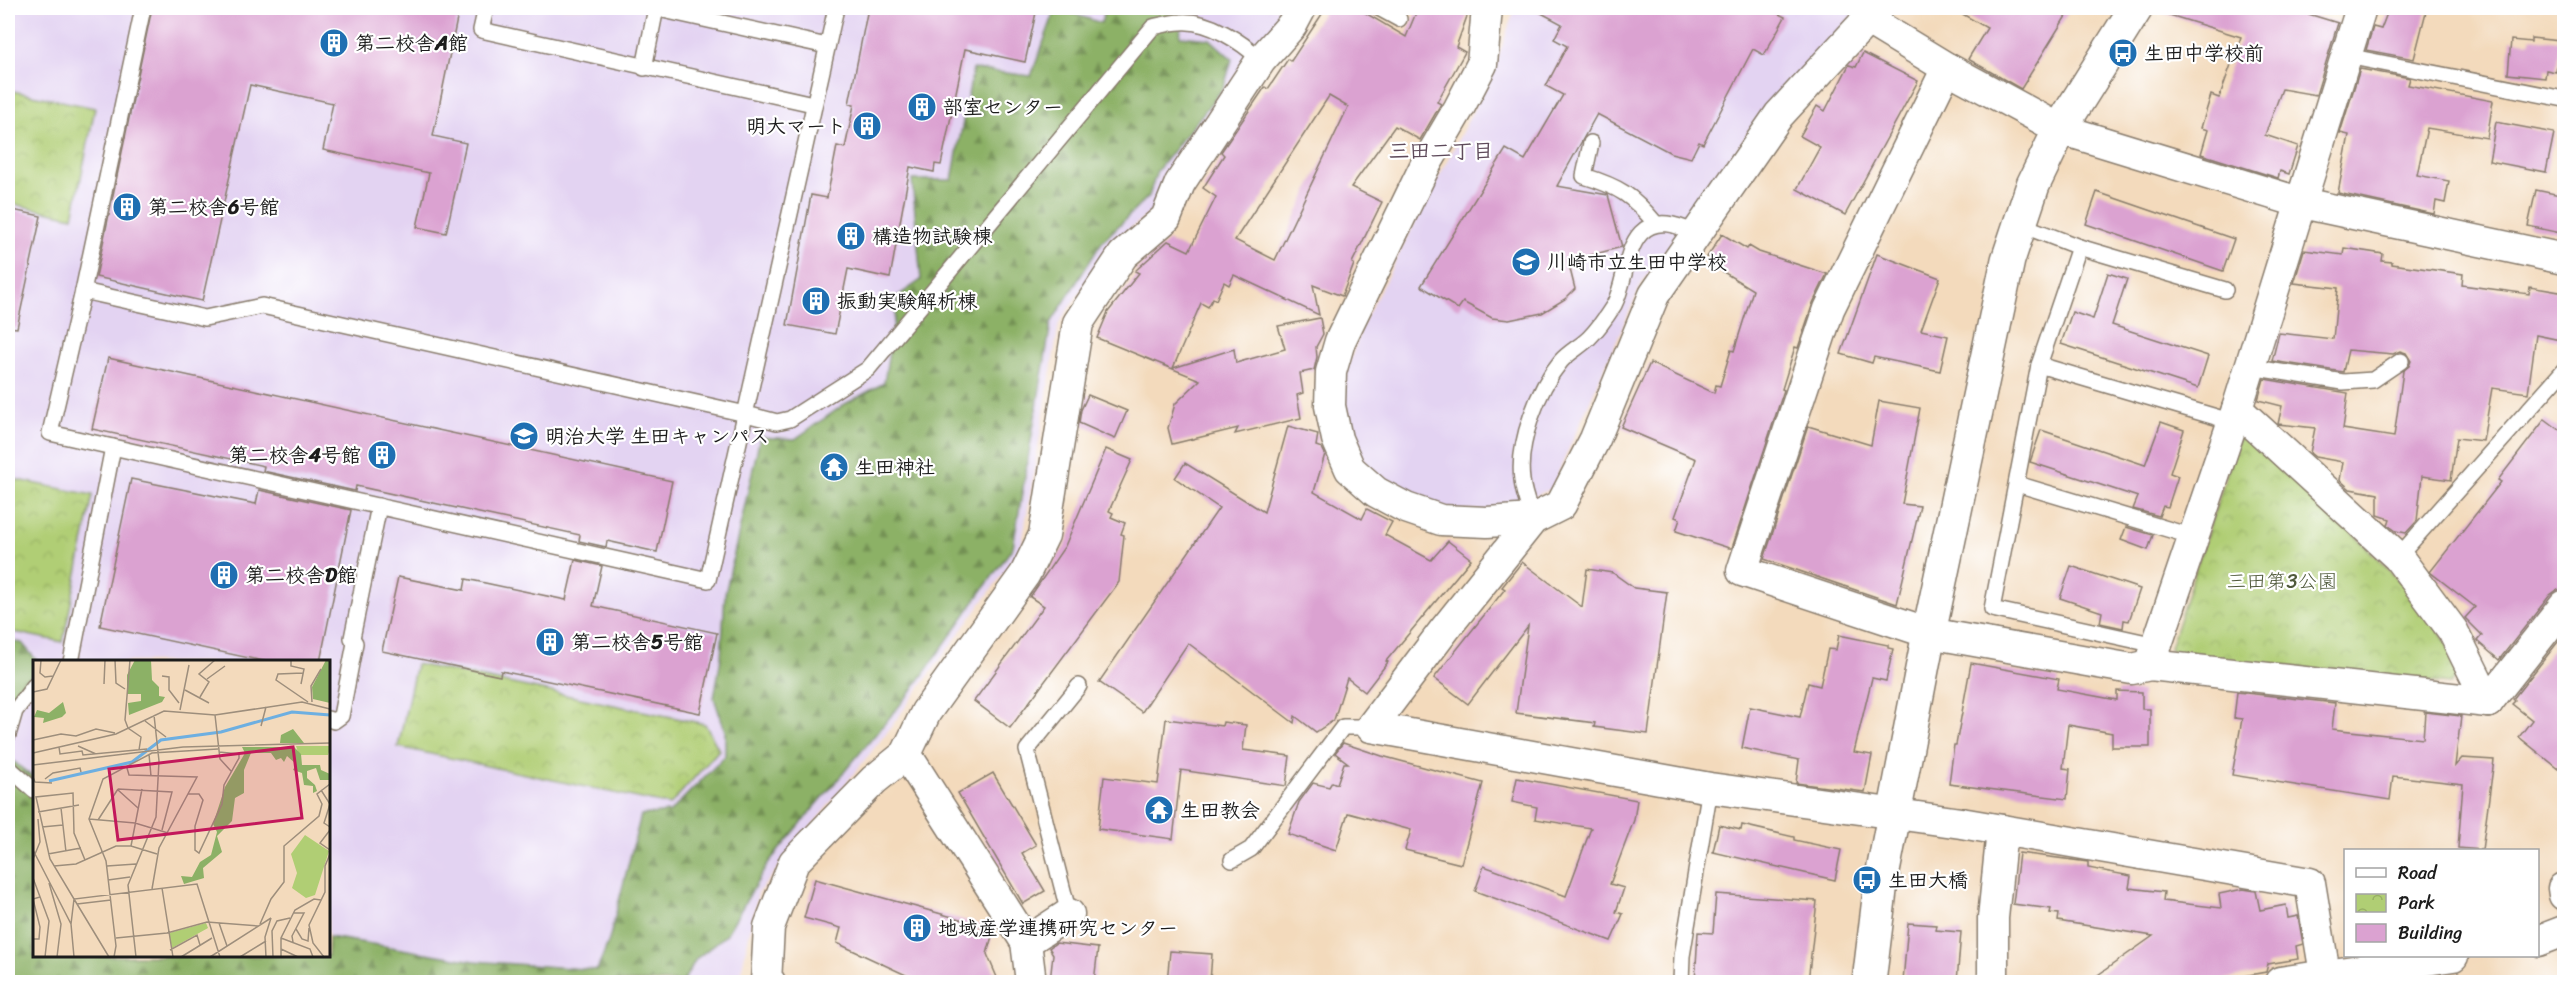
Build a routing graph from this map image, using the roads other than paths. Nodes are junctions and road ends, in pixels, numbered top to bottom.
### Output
1 (143, 8) edge
2 (486, 8) edge
3 (655, 8) edge
4 (836, 8) edge
5 (1301, 8) edge
6 (1380, 8) edge
7 (1487, 8) edge
8 (2136, 8) edge
9 (2361, 8) edge
10 (1873, 14) edge
11 (1399, 19) dead end
12 (827, 46) junction
13 (2347, 56) junction
14 (1261, 60) junction
15 (644, 68) junction
16 (1947, 68) junction
17 (2565, 99) edge
18 (813, 104) junction
19 (2060, 129) junction
20 (1591, 143) dead end
21 (2302, 203) junction
22 (1656, 224) junction
23 (2019, 224) junction
24 (1696, 233) junction
25 (2079, 247) junction
26 (2565, 259) edge
27 (2225, 290) dead end
28 (83, 291) junction
29 (2401, 361) dead end
30 (2039, 365) junction
31 (2250, 367) junction
32 (2565, 370) edge
33 (746, 414) junction
34 (2235, 415) junction
35 (113, 447) junction
36 (2017, 484) junction
37 (379, 506) junction
38 (1533, 519) junction
39 (2194, 537) junction
40 (2398, 557) junction
41 (2565, 606) edge
42 (1929, 633) junction
43 (2153, 655) junction
44 (71, 660) edge
45 (1079, 686) dead end
46 (33, 687) edge
47 (2488, 702) junction
48 (330, 720) edge
49 (1371, 727) junction
50 (8, 735) edge
51 (906, 754) junction
52 (8, 768) edge
53 (1710, 788) junction
54 (33, 789) edge
55 (1894, 813) junction
56 (2002, 830) junction
57 (1232, 860) dead end
58 (1069, 914) joint
59 (2565, 932) edge
60 (2539, 941) edge
61 (1026, 942) junction
62 (2446, 957) edge
63 (2325, 974) junction
64 (770, 982) edge
65 (1031, 982) edge
66 (1681, 982) edge
67 (1869, 982) edge
68 (1993, 982) edge
69 (2280, 982) edge

1 - 28 lane
2 - 15 lane
3 - 12 lane
3 - 15 lane
4 - 12 lane
5 - 14 street
6 - 11 lane
7 - 38 street
8 - 19 street
9 - 13 street
10 - 16 street
10 - 24 street
12 - 18 lane
13 - 17 lane
13 - 21 street
14 - 33 lane
14 - 51 street
15 - 18 lane
16 - 19 street
16 - 42 street
18 - 33 lane
19 - 21 street
19 - 23 street
20 - 22 lane
21 - 26 street
21 - 31 street
22 - 24 lane
22 - 38 lane
23 - 25 lane
23 - 42 street
24 - 38 street
25 - 27 lane
25 - 30 lane
28 - 33 lane
28 - 35 lane
29 - 31 lane
30 - 34 lane
30 - 36 lane
31 - 34 street
32 - 40 lane
33 - 37 lane
34 - 39 street
34 - 40 street
35 - 37 lane
35 - 44 lane
36 - 39 lane
36 - 43 lane
37 - 48 lane
38 - 49 street
39 - 43 street
40 - 47 street
41 - 47 street
42 - 43 street
42 - 55 street
43 - 47 street
45 - 58 lane
46 - 50 lane
49 - 53 street
49 - 57 lane
51 - 61 street
51 - 64 street
52 - 54 lane
53 - 55 street
53 - 66 lane
55 - 56 street
55 - 67 street
56 - 63 street
56 - 68 street
58 - 61 street
59 - 60 street
61 - 65 street
62 - 63 street
63 - 69 street

